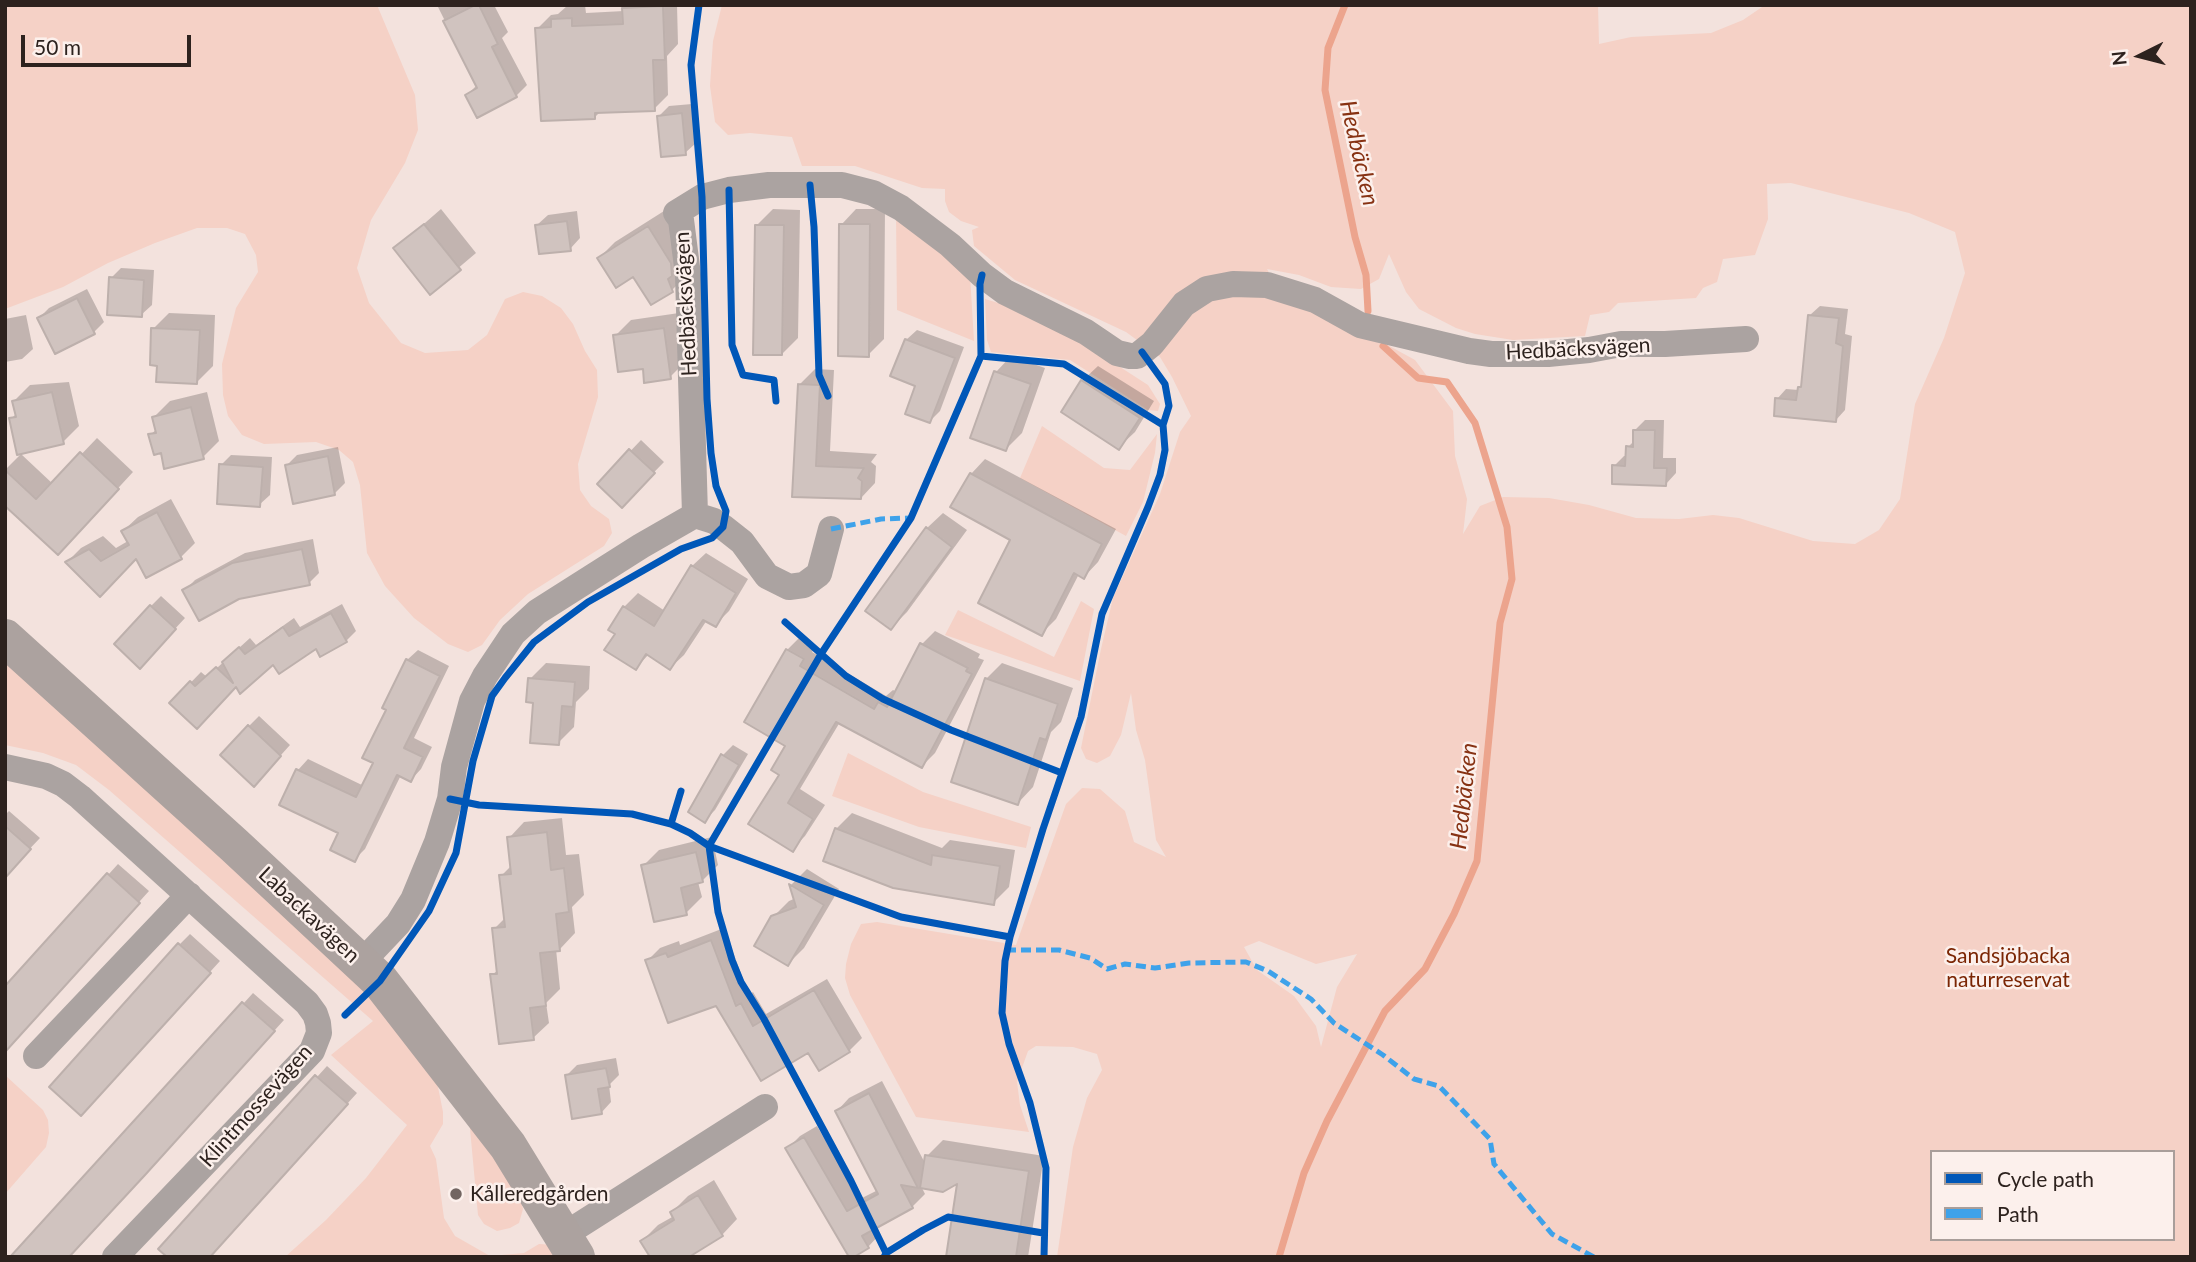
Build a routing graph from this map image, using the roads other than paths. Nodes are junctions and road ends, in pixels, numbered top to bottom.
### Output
1 (1746, 339) dead end
2 (695, 515) junction
3 (831, 529) dead end
4 (5, 638) edge
5 (5, 767) edge
6 (189, 895) junction
7 (361, 963) junction
8 (36, 1056) dead end
9 (765, 1107) dead end
10 (570, 1246) edge
11 (115, 1257) edge

1 - 2 street, Hedbäcksvägen
2 - 3 street
2 - 7 street
4 - 7 street, Labackavägen
5 - 6 street, Klintmossevägen
6 - 8 street
6 - 11 street, Klintmossevägen
7 - 10 street, Labackavägen
9 - 10 street, Labackavägen

